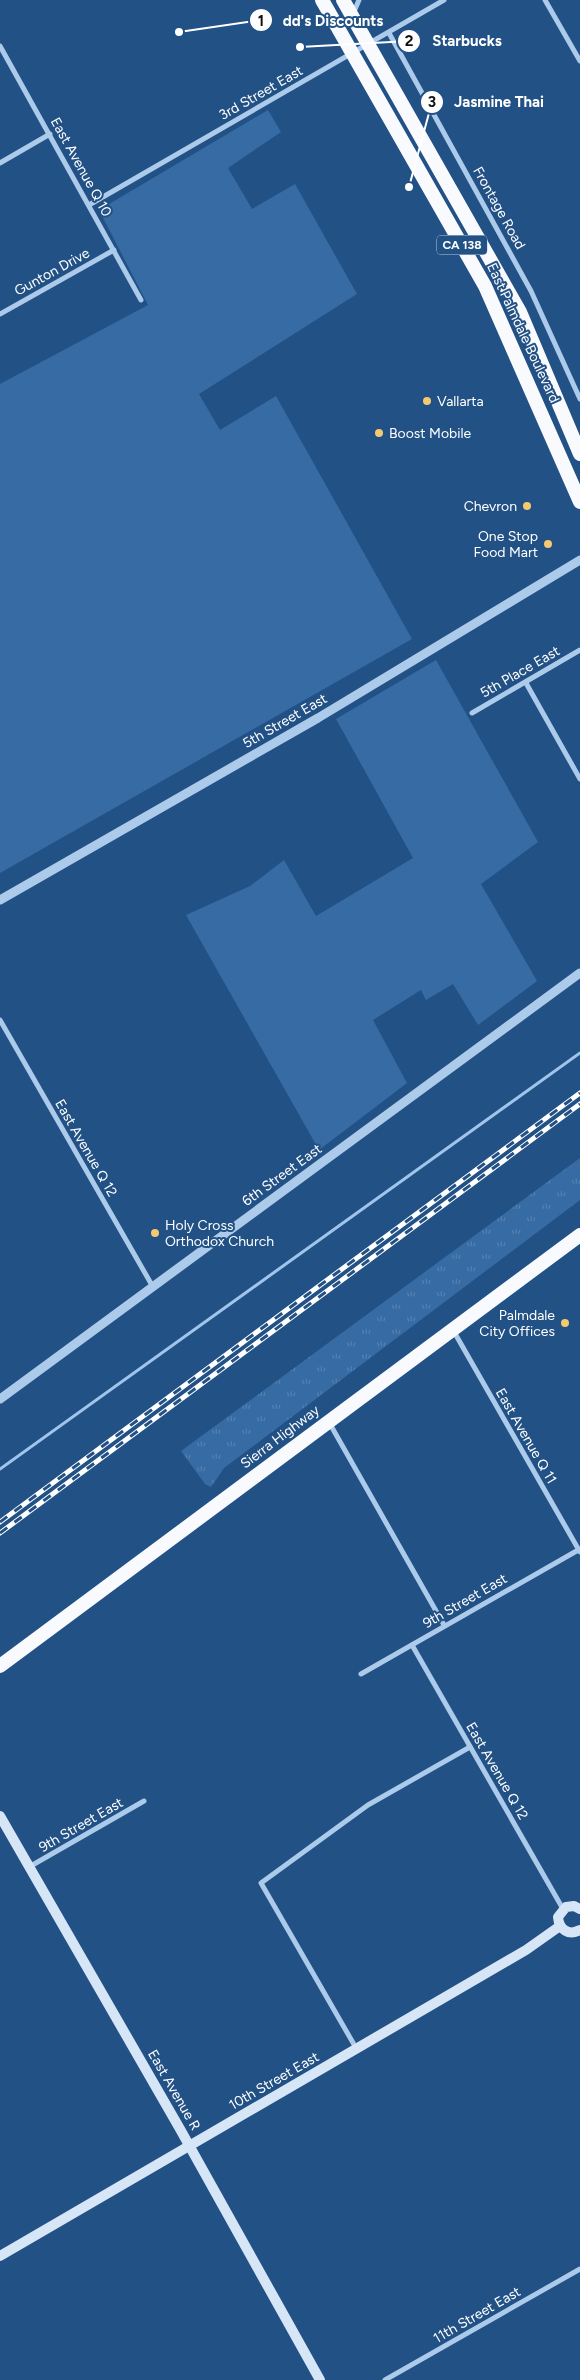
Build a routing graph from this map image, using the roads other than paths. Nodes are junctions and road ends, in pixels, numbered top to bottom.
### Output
1 (322, 0) edge
2 (343, 0) edge
3 (358, 0) edge
4 (444, 0) edge
5 (545, 0) edge
6 (352, 16) junction
7 (389, 33) junction
8 (368, 45) junction
9 (0, 46) edge
10 (353, 54) junction
11 (580, 61) edge
12 (50, 134) junction
13 (0, 163) edge
14 (89, 205) junction
15 (114, 250) junction
16 (141, 300) dead end
17 (0, 314) edge
18 (580, 399) edge
19 (580, 454) edge
20 (580, 502) edge
21 (580, 560) edge
22 (580, 650) edge
23 (526, 683) junction
24 (472, 713) dead end
25 (580, 779) edge
26 (0, 900) edge
27 (580, 973) edge
28 (0, 1020) edge
29 (580, 1235) edge
30 (153, 1287) junction
31 (453, 1330) junction
32 (0, 1399) edge
33 (328, 1421) junction
34 (580, 1551) edge
35 (444, 1625) junction
36 (412, 1644) junction
37 (0, 1666) edge
38 (361, 1674) dead end
39 (470, 1747) junction
40 (144, 1801) dead end
41 (0, 1816) edge
42 (29, 1868) junction
43 (579, 1908) edge
44 (563, 1909) junction
45 (560, 1926) junction
46 (580, 1930) edge
47 (356, 2049) junction
48 (190, 2146) junction
49 (0, 2256) edge
50 (580, 2269) edge
51 (320, 2380) edge
52 (385, 2380) edge

1 - 10 highway, East Palmdale Boulevard / CA 138
2 - 6 highway, East Palmdale Boulevard / CA 138
3 - 6 street
4 - 7 street, 3rd Street East
5 - 11 street
6 - 8 highway, East Palmdale Boulevard / CA 138
7 - 8 street, 3rd Street East
7 - 18 street, Frontage Road
8 - 10 street, 3rd Street East
8 - 19 highway, East Palmdale Boulevard / CA 138
9 - 12 street, East Avenue Q 10
10 - 14 street, 3rd Street East
10 - 20 highway, East Palmdale Boulevard / CA 138
12 - 13 street
12 - 14 street, East Avenue Q 10
14 - 15 street, East Avenue Q 10
15 - 16 street, East Avenue Q 10
15 - 17 street, Gunton Drive
21 - 26 street, 5th Street East
22 - 23 street, 5th Place East
23 - 24 street, 5th Place East
23 - 25 street
27 - 30 street, 6th Street East
28 - 30 street, East Avenue Q 12
29 - 31 highway, Sierra Highway
30 - 32 street, 6th Street East
31 - 33 highway, Sierra Highway
31 - 34 street, East Avenue Q 11
33 - 35 street
33 - 37 highway, Sierra Highway
34 - 35 street, 9th Street East
35 - 36 street, 9th Street East
36 - 38 street, 9th Street East
36 - 39 street, East Avenue Q 12
39 - 44 street, East Avenue Q 12
39 - 47 street
40 - 42 street, 9th Street East
41 - 42 main road, East Avenue R
42 - 48 main road, East Avenue R
43 - 44 main road
44 - 45 main road
45 - 46 main road
45 - 47 main road, 10th Street East
47 - 48 main road, 10th Street East
48 - 49 main road, 10th Street East
48 - 51 main road, East Avenue R
50 - 52 street, 11th Street East

